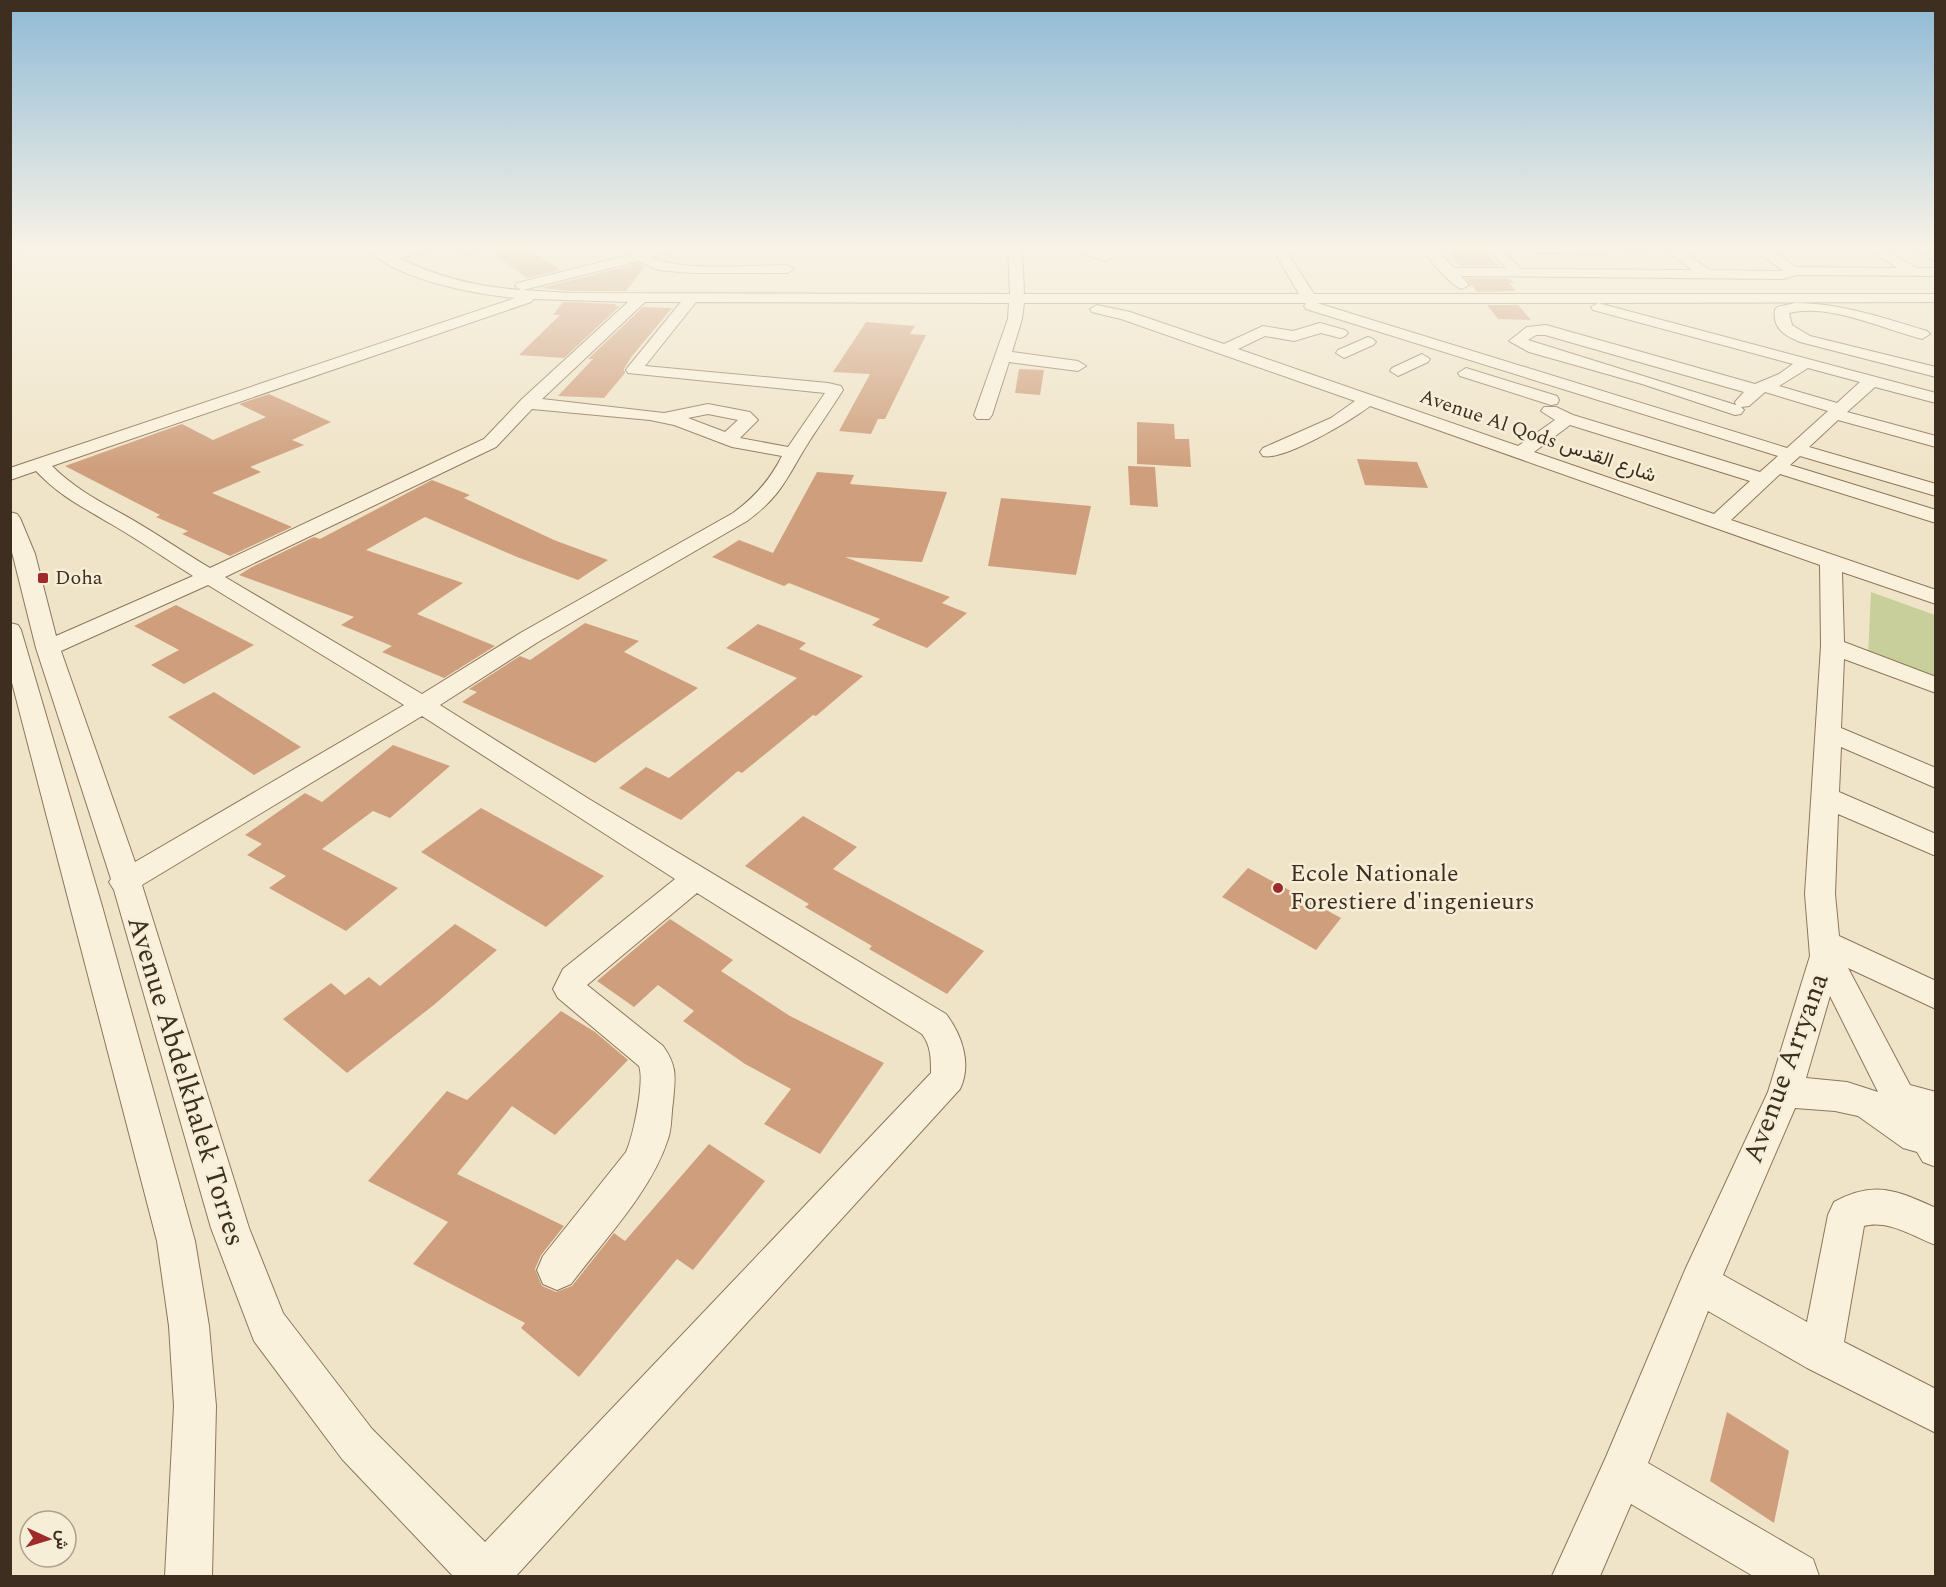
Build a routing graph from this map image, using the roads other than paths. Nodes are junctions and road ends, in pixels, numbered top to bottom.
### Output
1 (465, 320) edge
2 (616, 320) edge
3 (674, 320) edge
4 (1014, 320) edge
5 (1138, 320) edge
6 (1148, 320) edge
7 (1290, 320) edge
8 (1617, 320) edge
9 (1643, 320) edge
10 (1781, 320) edge
11 (1853, 320) edge
12 (1360, 321) joint
13 (1287, 322) dead end
14 (1149, 324) junction
15 (1608, 326) dead end
16 (1682, 331) junction
17 (1340, 333) junction
18 (1627, 339) dead end
19 (1665, 343) dead end
20 (1743, 346) junction
21 (1927, 346) edge
22 (1224, 350) junction
23 (1612, 350) junction
24 (1401, 352) dead end
25 (1344, 353) dead end
26 (1003, 356) junction
27 (1689, 357) dead end
28 (1725, 360) dead end
29 (1805, 363) junction
30 (1078, 366) dead end
31 (1670, 366) junction
32 (1456, 370) dead end
33 (1398, 371) dead end
34 (1935, 372) edge
35 (1479, 377) junction
36 (1648, 381) junction
37 (1871, 381) junction
38 (1569, 385) junction
39 (647, 386) junction
40 (1463, 387) dead end
41 (1759, 388) junction
42 (1898, 388) junction
43 (1368, 400) junction
44 (1551, 400) junction
45 (528, 403) junction
46 (1932, 404) edge
47 (1735, 410) junction
48 (621, 411) junction
49 (1838, 412) junction
50 (983, 415) dead end
51 (664, 418) junction
52 (1567, 419) junction
53 (1709, 428) junction
54 (1908, 435) junction
55 (728, 439) junction
56 (1935, 442) edge
57 (1896, 449) dead end
58 (1269, 452) dead end
59 (793, 453) junction
60 (1519, 454) junction
61 (1782, 463) junction
62 (39, 464) junction
63 (10, 474) edge
64 (1935, 490) edge
65 (1935, 517) edge
66 (10, 518) edge
67 (1718, 521) junction
68 (1831, 562) junction
69 (209, 577) junction
70 (1935, 598) edge
71 (21, 644) edge
72 (1833, 646) junction
73 (1935, 686) edge
74 (422, 705) junction
75 (1828, 732) junction
76 (1935, 778) edge
77 (1825, 797) junction
78 (1935, 846) edge
79 (697, 877) junction
80 (124, 882) junction
81 (1826, 950) junction
82 (1935, 996) edge
83 (1785, 1092) junction
84 (1899, 1098) junction
85 (1935, 1108) edge
86 (1935, 1150) edge
87 (1935, 1227) edge
88 (557, 1270) dead end
89 (1699, 1284) junction
90 (1822, 1353) junction
91 (1935, 1412) edge
92 (1622, 1473) junction
93 (189, 1576) edge
94 (485, 1576) edge
95 (1576, 1576) edge
96 (1796, 1576) edge

1 - 62 street
2 - 45 street
3 - 39 street
4 - 26 street
5 - 14 street, Avenue Al Qods شارع القدس
6 - 14 street
7 - 13 street
8 - 15 street
9 - 16 street
10 - 21 street
11 - 21 street
12 - 17 street
12 - 38 street
14 - 22 street, Avenue Al Qods شارع القدس
16 - 19 street
16 - 20 street
17 - 22 street
17 - 25 street
18 - 23 street
20 - 28 street
20 - 29 street
21 - 34 street
21 - 42 street
22 - 43 street, Avenue Al Qods شارع القدس
23 - 31 street
23 - 36 street
24 - 33 street
26 - 30 street
26 - 50 street
27 - 31 street
29 - 37 street
29 - 41 street
31 - 36 street
31 - 41 street
32 - 35 street
35 - 40 street
35 - 44 street
36 - 47 street
37 - 42 street
37 - 49 street
38 - 44 street
38 - 53 street
39 - 48 street
39 - 59 street
41 - 47 street
41 - 49 street
42 - 46 street
43 - 58 street
43 - 60 street, Avenue Al Qods شارع القدس
44 - 52 street
45 - 48 street
45 - 69 street
47 - 53 street
48 - 51 street
49 - 54 street
49 - 61 street
51 - 55 street
51 - 55 street
52 - 60 street
52 - 61 street
53 - 61 street
54 - 56 street
54 - 57 street
55 - 59 street
59 - 74 street
60 - 67 street, Avenue Al Qods شارع القدس
61 - 64 street
61 - 65 street
61 - 67 street
62 - 63 street
62 - 69 street
66 - 71 street, Avenue Abdelkhalek Torres
67 - 68 street, Avenue Al Qods شارع القدس
68 - 70 street, Avenue Al Qods شارع القدس
68 - 72 street, Avenue Arryana
69 - 71 street
69 - 74 street
71 - 80 street, Avenue Abdelkhalek Torres
71 - 93 street, Avenue Abdelkhalek Torres
72 - 73 street
72 - 75 street, Avenue Arryana
74 - 79 street
74 - 80 street
75 - 76 street
75 - 77 street, Avenue Arryana
77 - 78 street
77 - 81 street, Avenue Arryana
79 - 88 street
79 - 94 street
80 - 94 street, Avenue Abdelkhalek Torres
81 - 82 street
81 - 83 street, Avenue Arryana
81 - 84 street
83 - 86 street
83 - 89 street, Avenue Arryana
84 - 85 street
84 - 86 street
87 - 90 street
89 - 90 street
89 - 92 street, Avenue Arryana
90 - 91 street
92 - 95 street, Avenue Arryana
92 - 96 street

